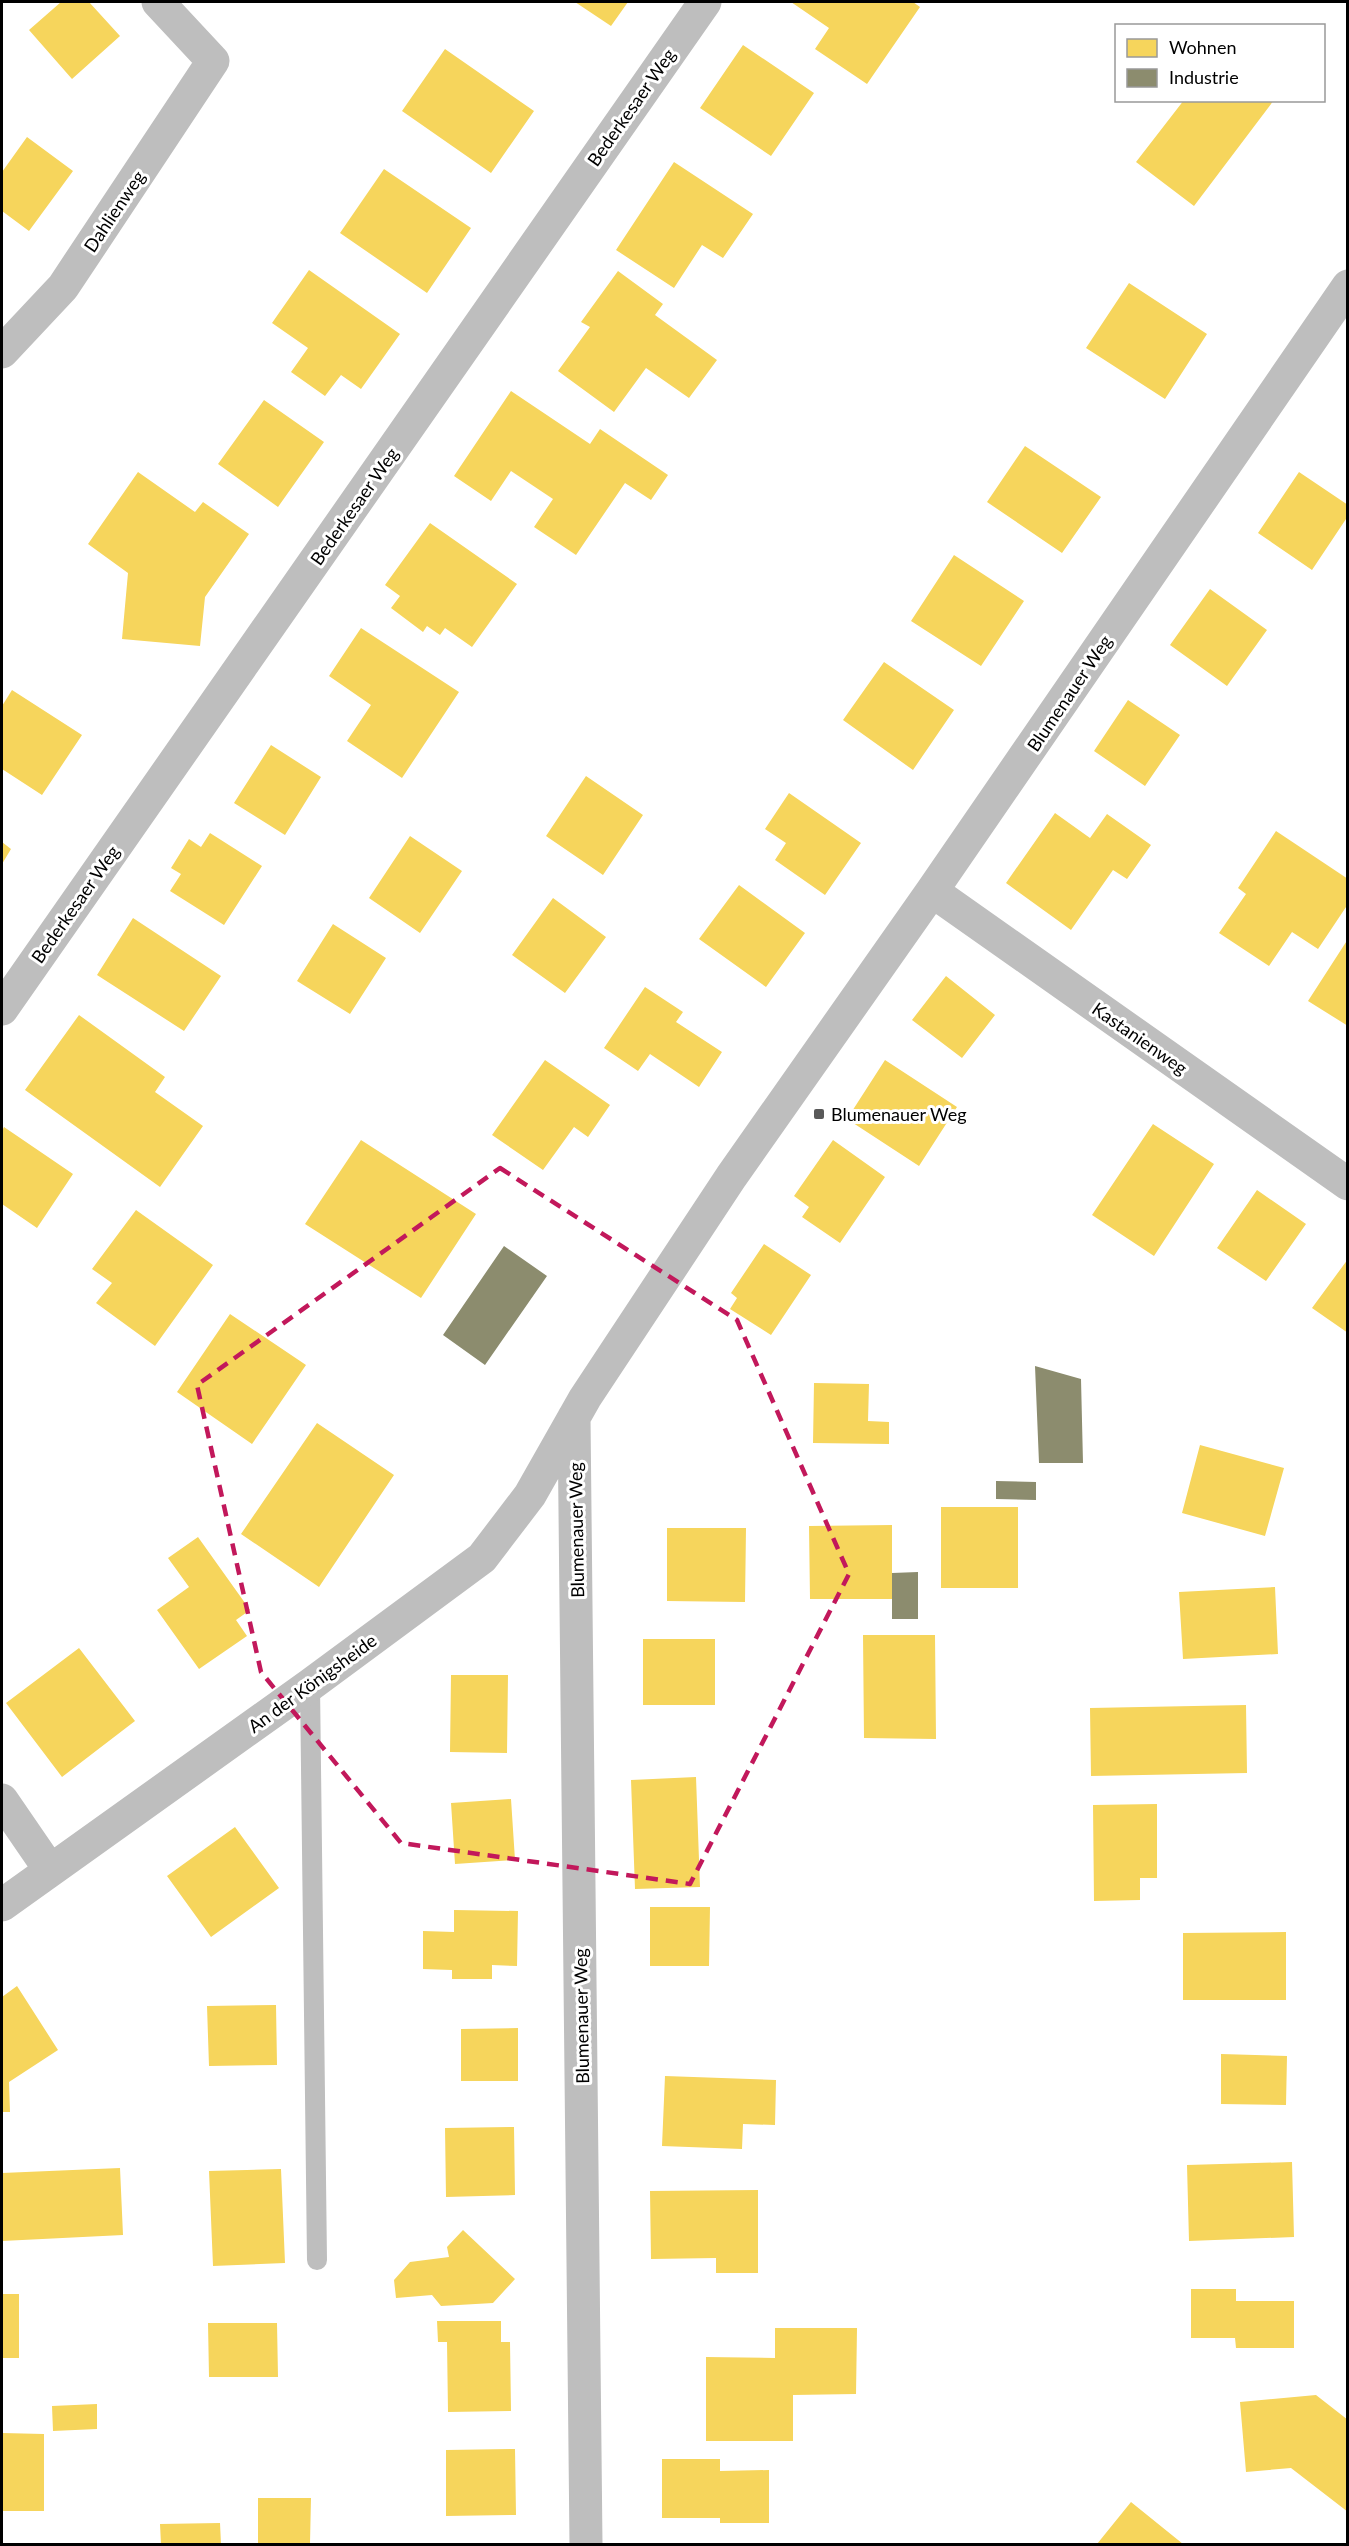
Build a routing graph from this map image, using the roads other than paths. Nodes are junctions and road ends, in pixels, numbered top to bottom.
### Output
1 (158, 2) edge
2 (705, 2) edge
3 (1347, 286) edge
4 (2, 352) edge
5 (932, 891) junction
6 (2, 1009) edge
7 (1347, 1184) edge
8 (574, 1416) junction
9 (309, 1685) junction
10 (2, 1800) edge
11 (50, 1870) junction
12 (2, 1905) edge
13 (317, 2260) dead end
14 (586, 2544) edge

1 - 4 street, Dahlienweg
2 - 6 street, Bederkesaer Weg
3 - 5 street, Blumenauer Weg
5 - 7 street, Kastanienweg
5 - 8 street, Blumenauer Weg
8 - 9 street, An der Königsheide
8 - 14 street, Blumenauer Weg
9 - 11 street, An der Königsheide
9 - 13 lane
10 - 11 street
11 - 12 street, An der Königsheide

